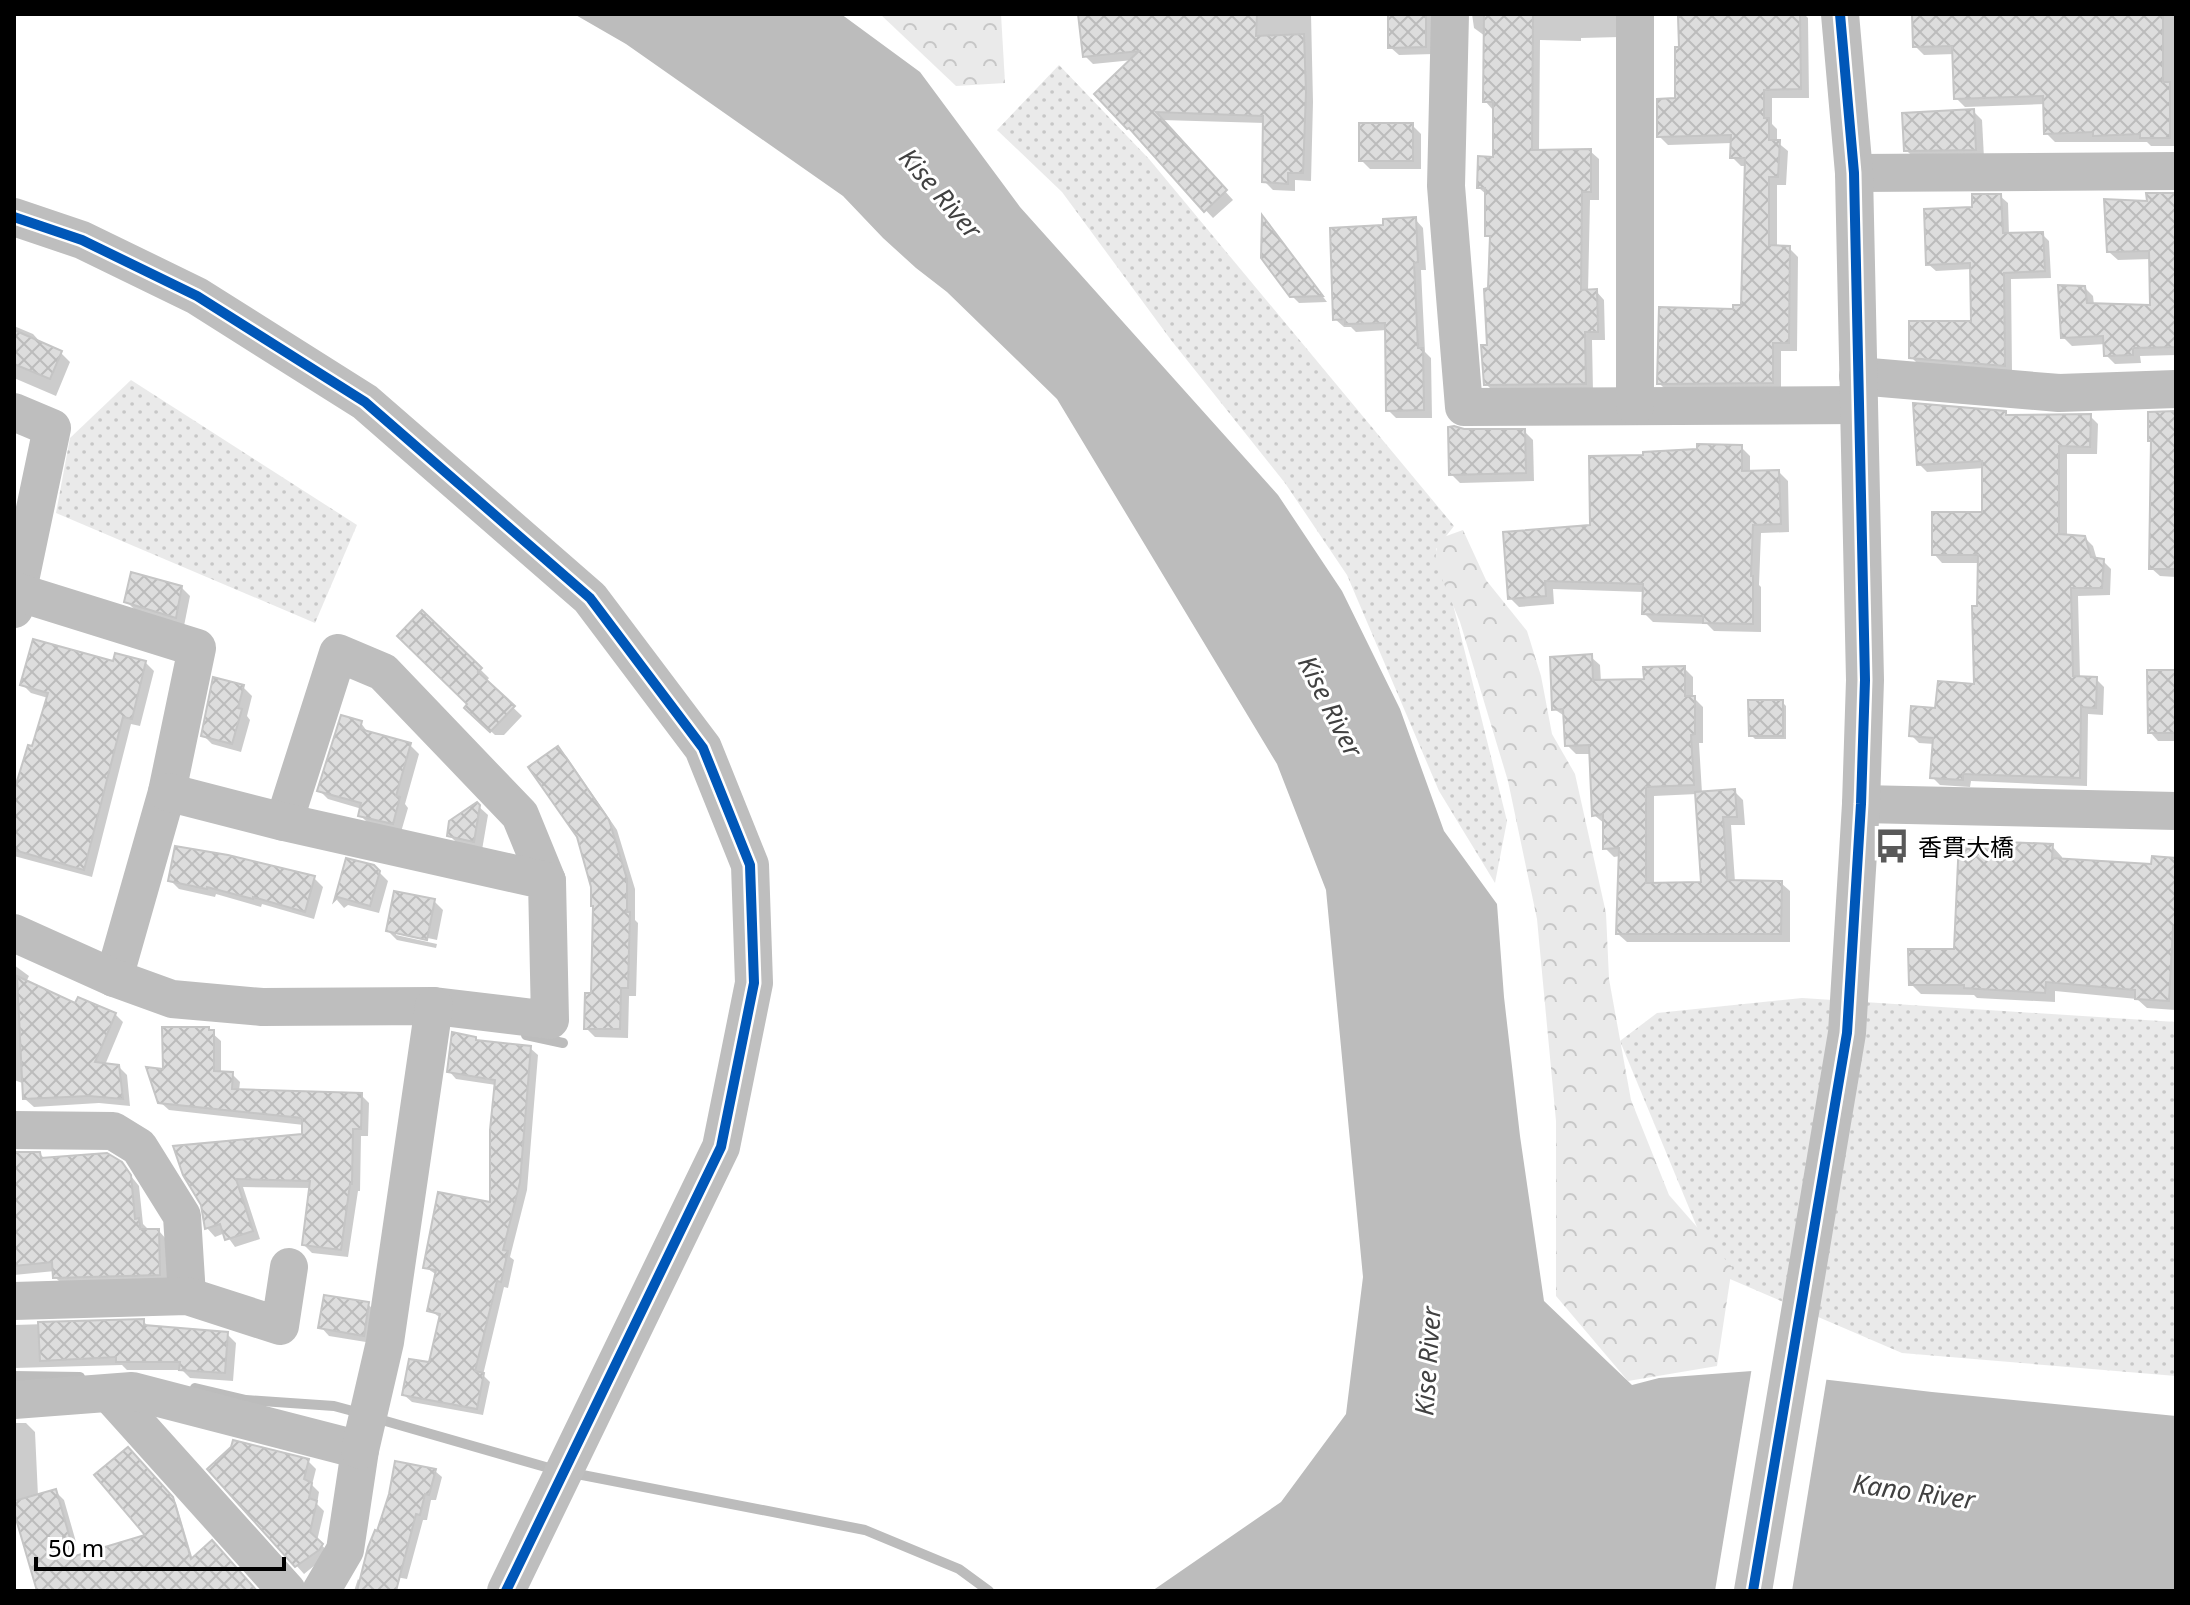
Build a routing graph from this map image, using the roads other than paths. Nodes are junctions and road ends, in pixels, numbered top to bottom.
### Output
1 (1450, 14) edge
2 (1635, 14) edge
3 (1840, 14) edge
4 (2176, 171) edge
5 (1854, 173) junction
6 (14, 217) edge
7 (2176, 389) edge
8 (1858, 390) junction
9 (1635, 406) junction
10 (14, 412) edge
11 (15, 597) edge
12 (167, 792) junction
13 (1861, 804) junction
14 (2176, 811) edge
15 (284, 822) junction
16 (547, 881) junction
17 (14, 933) edge
18 (114, 978) junction
19 (434, 1006) junction
20 (14, 1130) edge
21 (289, 1267) dead end
22 (187, 1296) junction
23 (14, 1301) edge
24 (109, 1393) junction
25 (14, 1400) edge
26 (360, 1450) junction
27 (287, 1591) edge
28 (321, 1591) edge
29 (506, 1591) edge
30 (1753, 1591) edge

1 - 9 street
2 - 9 street
3 - 5 street
4 - 5 street
5 - 8 street
6 - 29 street
7 - 8 street
8 - 9 street
8 - 13 street
10 - 11 street
11 - 12 street
12 - 15 street
12 - 18 street
13 - 14 street
13 - 30 street
15 - 16 street
15 - 16 street
16 - 19 street
17 - 18 street
18 - 19 street
19 - 26 street
20 - 22 street
21 - 22 street
22 - 23 street
24 - 25 street
24 - 26 street
24 - 27 street
26 - 28 street

